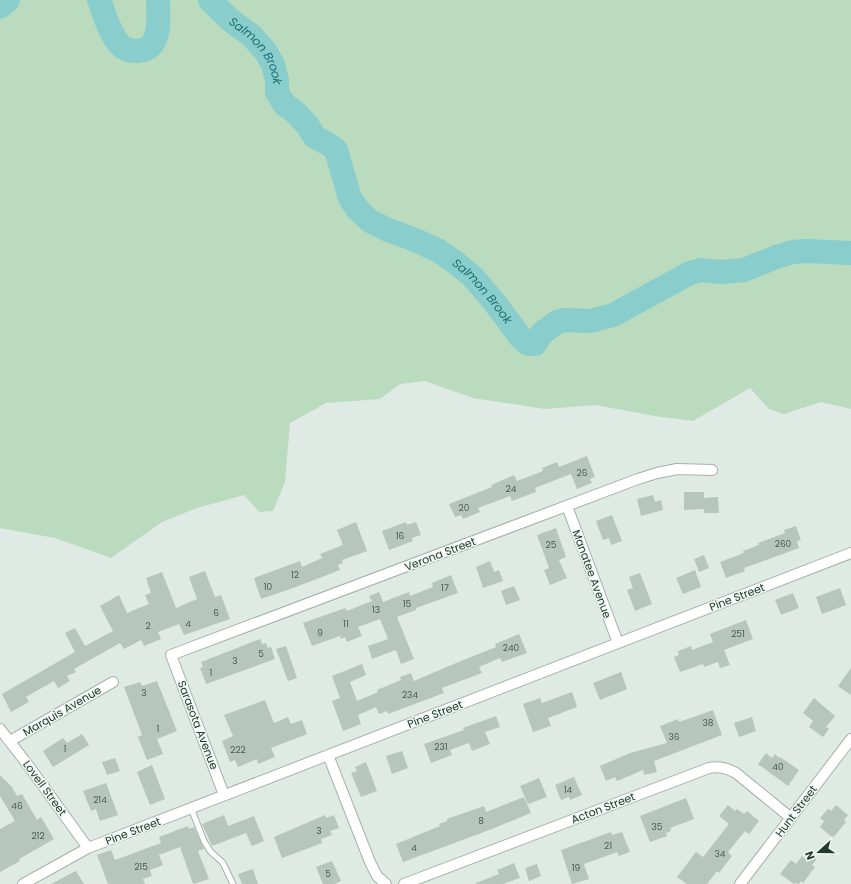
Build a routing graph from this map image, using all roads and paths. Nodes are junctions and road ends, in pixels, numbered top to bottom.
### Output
1 (712, 470) dead end
2 (567, 506) junction
3 (851, 553) edge
4 (618, 643) junction
5 (171, 655) joint
6 (113, 682) dead end
7 (0, 729) edge
8 (851, 739) edge
9 (10, 741) junction
10 (328, 755) junction
11 (224, 795) junction
12 (191, 808) junction
13 (790, 818) junction
14 (88, 848) junction
15 (23, 884) edge
16 (233, 884) edge
17 (386, 884) edge
18 (404, 884) edge
19 (740, 884) edge

1 - 2 street, Verona Street
2 - 4 street, Manatee Avenue
2 - 5 street, Verona Street
3 - 4 street, Pine Street
4 - 10 street, Pine Street
5 - 11 street, Sarasota Avenue
6 - 9 street, Marquis Avenue
7 - 9 street, Lovell Street
8 - 13 street, Hunt Street
9 - 14 street, Lovell Street
10 - 11 street, Pine Street
10 - 17 street
11 - 12 street, Pine Street
12 - 14 street, Pine Street
12 - 16 lane
13 - 18 street, Acton Street
13 - 19 street, Hunt Street
14 - 15 street, Pine Street

